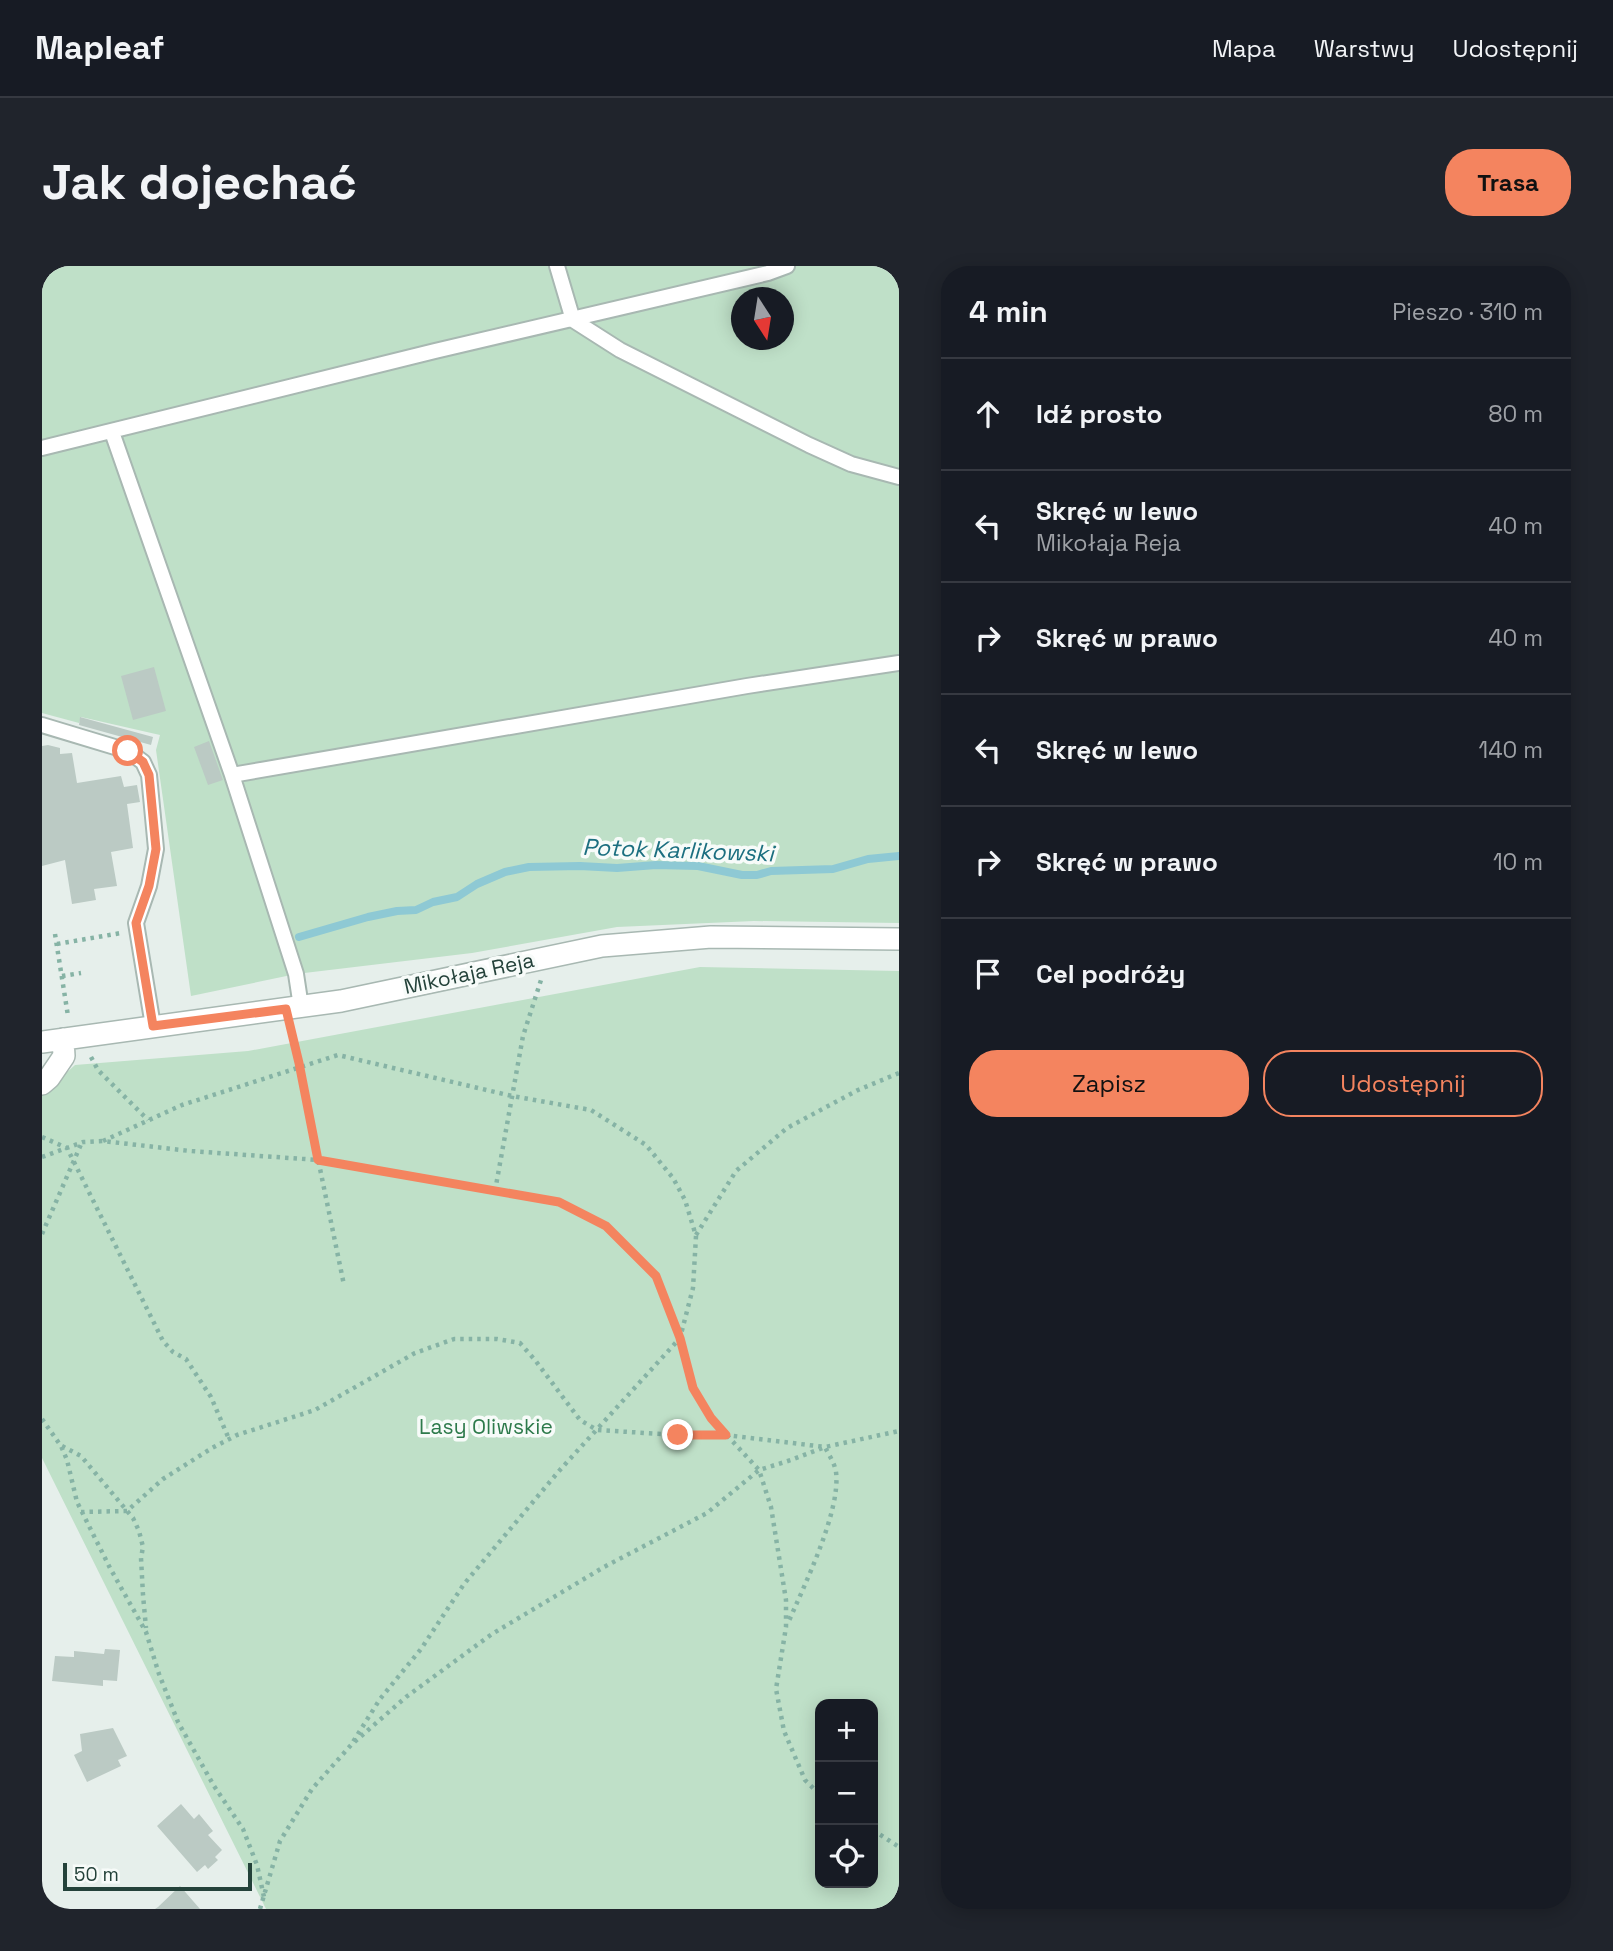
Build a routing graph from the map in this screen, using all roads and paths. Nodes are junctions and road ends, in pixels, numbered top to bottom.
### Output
1 (557, 266) edge
2 (787, 266) edge
3 (573, 320) junction
4 (112, 432) junction
5 (42, 448) edge
6 (899, 477) edge
7 (899, 663) edge
8 (42, 725) edge
9 (232, 775) junction
10 (138, 931) junction
11 (55, 934) dead end
12 (899, 939) edge
13 (57, 944) junction
14 (549, 956) junction
15 (81, 973) dead end
16 (62, 976) junction
17 (67, 1006) dead end
18 (293, 1008) junction
19 (153, 1026) junction
20 (52, 1040) edge
21 (92, 1058) dead end
22 (300, 1067) junction
23 (899, 1073) edge
24 (42, 1084) edge
25 (512, 1096) junction
26 (148, 1120) junction
27 (42, 1137) edge
28 (103, 1141) junction
29 (83, 1142) junction
30 (67, 1147) junction
31 (42, 1157) edge
32 (318, 1160) junction
33 (74, 1161) junction
34 (495, 1191) junction
35 (42, 1234) edge
36 (696, 1236) junction
37 (344, 1284) dead end
38 (680, 1338) junction
39 (42, 1419) edge
40 (597, 1430) junction
41 (899, 1431) edge
42 (726, 1435) junction
43 (229, 1439) junction
44 (61, 1446) junction
45 (825, 1447) junction
46 (758, 1470) junction
47 (81, 1511) junction
48 (127, 1511) junction
49 (786, 1627) junction
50 (146, 1632) junction
51 (351, 1745) junction
52 (815, 1790) edge
53 (878, 1833) edge
54 (899, 1847) edge
55 (264, 1898) junction
56 (260, 1909) edge

1 - 3 lane
2 - 3 lane
3 - 4 lane
3 - 6 lane
4 - 5 lane
4 - 9 lane
7 - 9 lane
8 - 10 lane
9 - 18 lane
10 - 13 path
10 - 19 lane
11 - 13 path
12 - 14 street, Mikołaja Reja
13 - 16 path
14 - 18 street, Mikołaja Reja
14 - 25 path
15 - 16 path
16 - 17 path
18 - 19 street, Mikołaja Reja
18 - 22 path
19 - 20 street, Mikołaja Reja
20 - 24 street
21 - 26 path
22 - 25 path
22 - 26 path
22 - 32 path
23 - 36 path
25 - 34 path
25 - 36 path
26 - 28 path
27 - 30 path
28 - 29 path
28 - 32 path
29 - 30 path
29 - 33 path
30 - 31 path
30 - 33 path
32 - 34 path
32 - 37 path
33 - 35 path
33 - 43 path
34 - 38 path
36 - 38 path
38 - 40 path
38 - 42 path
39 - 44 path
40 - 42 path
40 - 43 path
40 - 51 path
41 - 45 path
42 - 45 path
42 - 46 path
43 - 48 path
44 - 47 path
44 - 48 path
45 - 46 path
45 - 49 path
46 - 49 path
46 - 51 path
47 - 48 path
47 - 50 path
48 - 50 path
49 - 52 path
50 - 55 path
51 - 55 path
53 - 54 path
55 - 56 path

